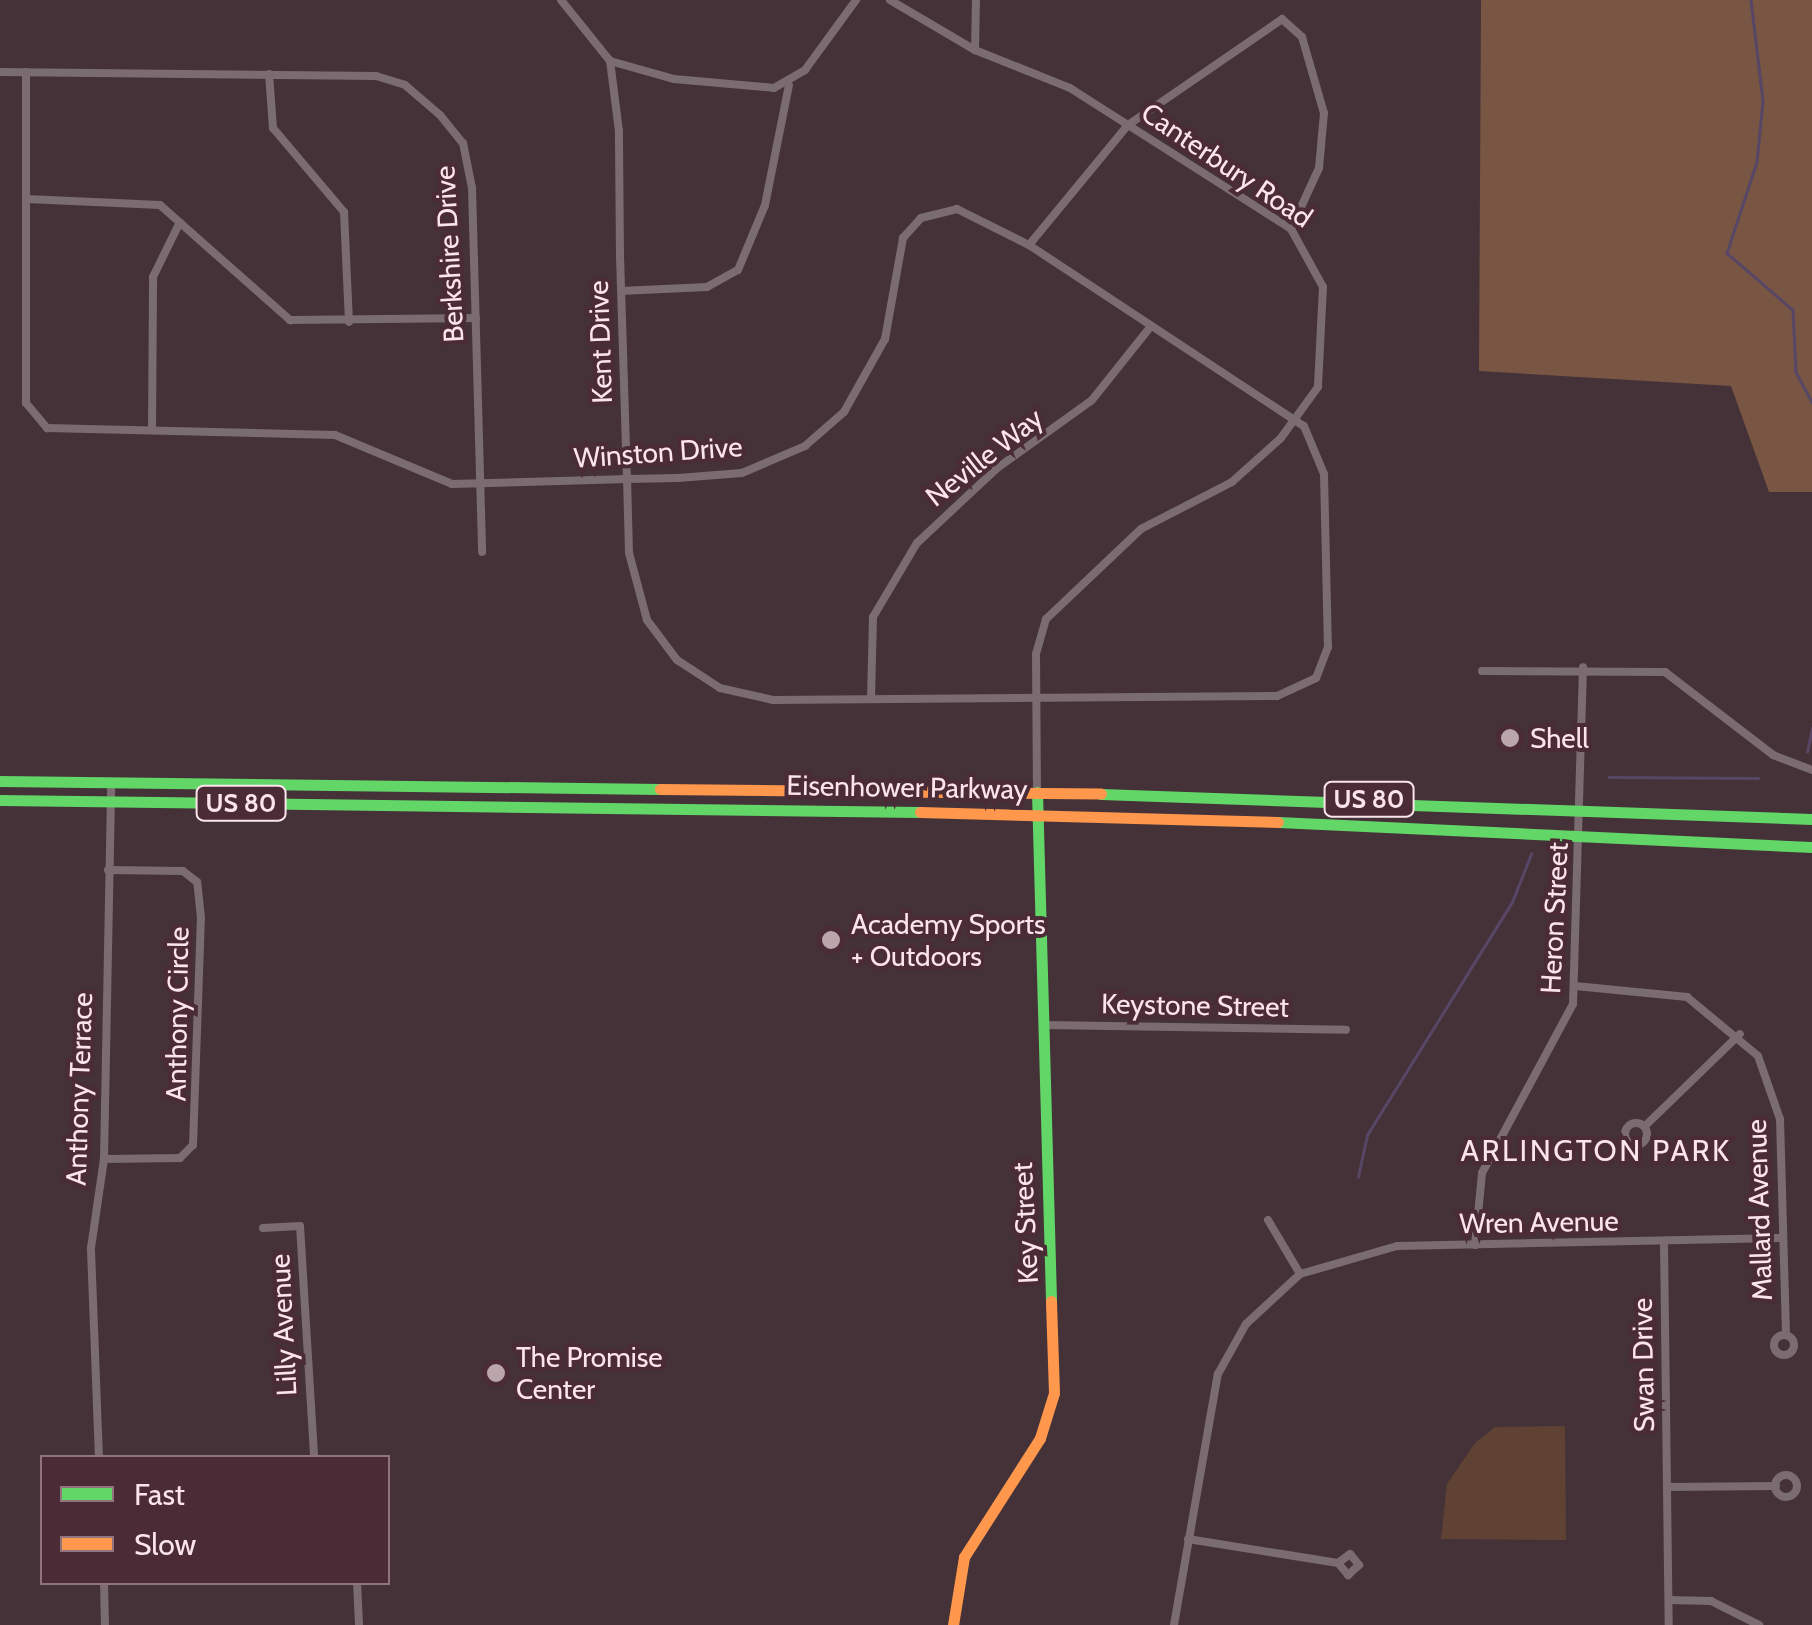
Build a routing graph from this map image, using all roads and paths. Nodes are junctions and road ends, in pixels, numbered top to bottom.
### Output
1 (561, 0) edge
2 (856, 0) edge
3 (890, 0) edge
4 (976, 0) edge
5 (975, 50) junction
6 (610, 61) junction
7 (0, 72) edge
8 (26, 72) junction
9 (270, 74) junction
10 (788, 84) junction
11 (1128, 125) junction
12 (26, 199) junction
13 (180, 222) junction
14 (1291, 229) junction
15 (1029, 245) junction
16 (621, 291) junction
17 (476, 318) junction
18 (349, 322) junction
19 (1151, 326) junction
20 (1295, 420) junction
21 (152, 430) junction
22 (628, 479) junction
23 (482, 484) junction
24 (482, 552) dead end
25 (1583, 668) junction
26 (1482, 671) dead end
27 (1036, 698) junction
28 (871, 699) junction
29 (1812, 770) edge
30 (0, 781) edge
31 (110, 782) junction
32 (1037, 792) junction
33 (0, 800) edge
34 (107, 800) junction
35 (1580, 808) junction
36 (1037, 813) junction
37 (1812, 818) edge
38 (1580, 839) junction
39 (1812, 847) edge
40 (108, 870) junction
41 (1575, 986) junction
42 (1044, 1025) junction
43 (1346, 1030) dead end
44 (1740, 1034) junction
45 (1645, 1126) dead end
46 (104, 1159) junction
47 (1268, 1220) dead end
48 (262, 1228) dead end
49 (1782, 1238) junction
50 (1664, 1242) junction
51 (1475, 1245) junction
52 (1300, 1274) junction
53 (1786, 1335) dead end
54 (99, 1455) edge
55 (314, 1455) edge
56 (1667, 1486) junction
57 (1776, 1486) dead end
58 (1188, 1540) junction
59 (1338, 1563) dead end
60 (104, 1585) edge
61 (356, 1585) edge
62 (1670, 1600) junction
63 (105, 1625) edge
64 (360, 1625) edge
65 (953, 1625) edge
66 (1174, 1625) edge
67 (1669, 1625) edge
68 (1760, 1625) edge

1 - 6 street
2 - 10 street
3 - 5 street, Canterbury Road
4 - 5 street
5 - 11 street, Canterbury Road
6 - 10 street
6 - 16 street, Kent Drive
7 - 8 street, Berkshire Drive
8 - 9 street, Berkshire Drive
8 - 12 street, Winston Drive
9 - 17 street, Berkshire Drive
9 - 18 street
10 - 16 street
11 - 14 street, Canterbury Road
11 - 14 street
11 - 15 street
12 - 13 street
12 - 21 street, Winston Drive
13 - 18 street
13 - 21 street
14 - 20 street, Canterbury Road
15 - 19 street, Winston Drive
15 - 22 street, Winston Drive
16 - 22 street, Kent Drive
17 - 18 street
17 - 23 street, Berkshire Drive
19 - 20 street, Winston Drive
19 - 28 street, Neville Way
20 - 27 street, Canterbury Road
20 - 27 street, Winston Drive
21 - 23 street, Winston Drive
22 - 23 street, Winston Drive
22 - 28 street, Kent Drive
23 - 24 street, Berkshire Drive
25 - 26 street
25 - 29 street
25 - 35 street, Heron Street
27 - 28 street, Kent Drive
27 - 32 street, Canterbury Road
30 - 31 main road, Eisenhower Parkway / US 80
31 - 32 main road, Eisenhower Parkway / US 80
31 - 34 street, Anthony Terrace
32 - 35 main road, Eisenhower Parkway / US 80
32 - 36 main road, Key Street
33 - 34 main road, Eisenhower Parkway / US 80
34 - 36 main road, Eisenhower Parkway / US 80
34 - 40 street, Anthony Terrace
35 - 37 main road, Eisenhower Parkway / US 80
35 - 38 street, Heron Street
36 - 38 main road, Eisenhower Parkway / US 80
36 - 42 main road, Key Street
38 - 39 main road, Eisenhower Parkway / US 80
38 - 41 street, Heron Street
40 - 46 street, Anthony Terrace
40 - 46 street, Anthony Circle
41 - 44 street, Mallard Avenue
41 - 51 street, Heron Street
42 - 43 street, Keystone Street
42 - 65 main road, Key Street
44 - 45 street
44 - 49 street, Mallard Avenue
46 - 54 street, Anthony Terrace
47 - 52 street
48 - 55 street, Lilly Avenue
49 - 50 street, Wren Avenue
49 - 53 street, Mallard Avenue
50 - 51 street, Wren Avenue
50 - 56 street, Swan Drive
51 - 52 street, Wren Avenue
52 - 58 street, Wren Avenue
56 - 57 street
56 - 62 street, Swan Drive
58 - 59 street
58 - 66 street, Wren Avenue
60 - 63 street
61 - 64 street
62 - 67 street, Swan Drive
62 - 68 street

